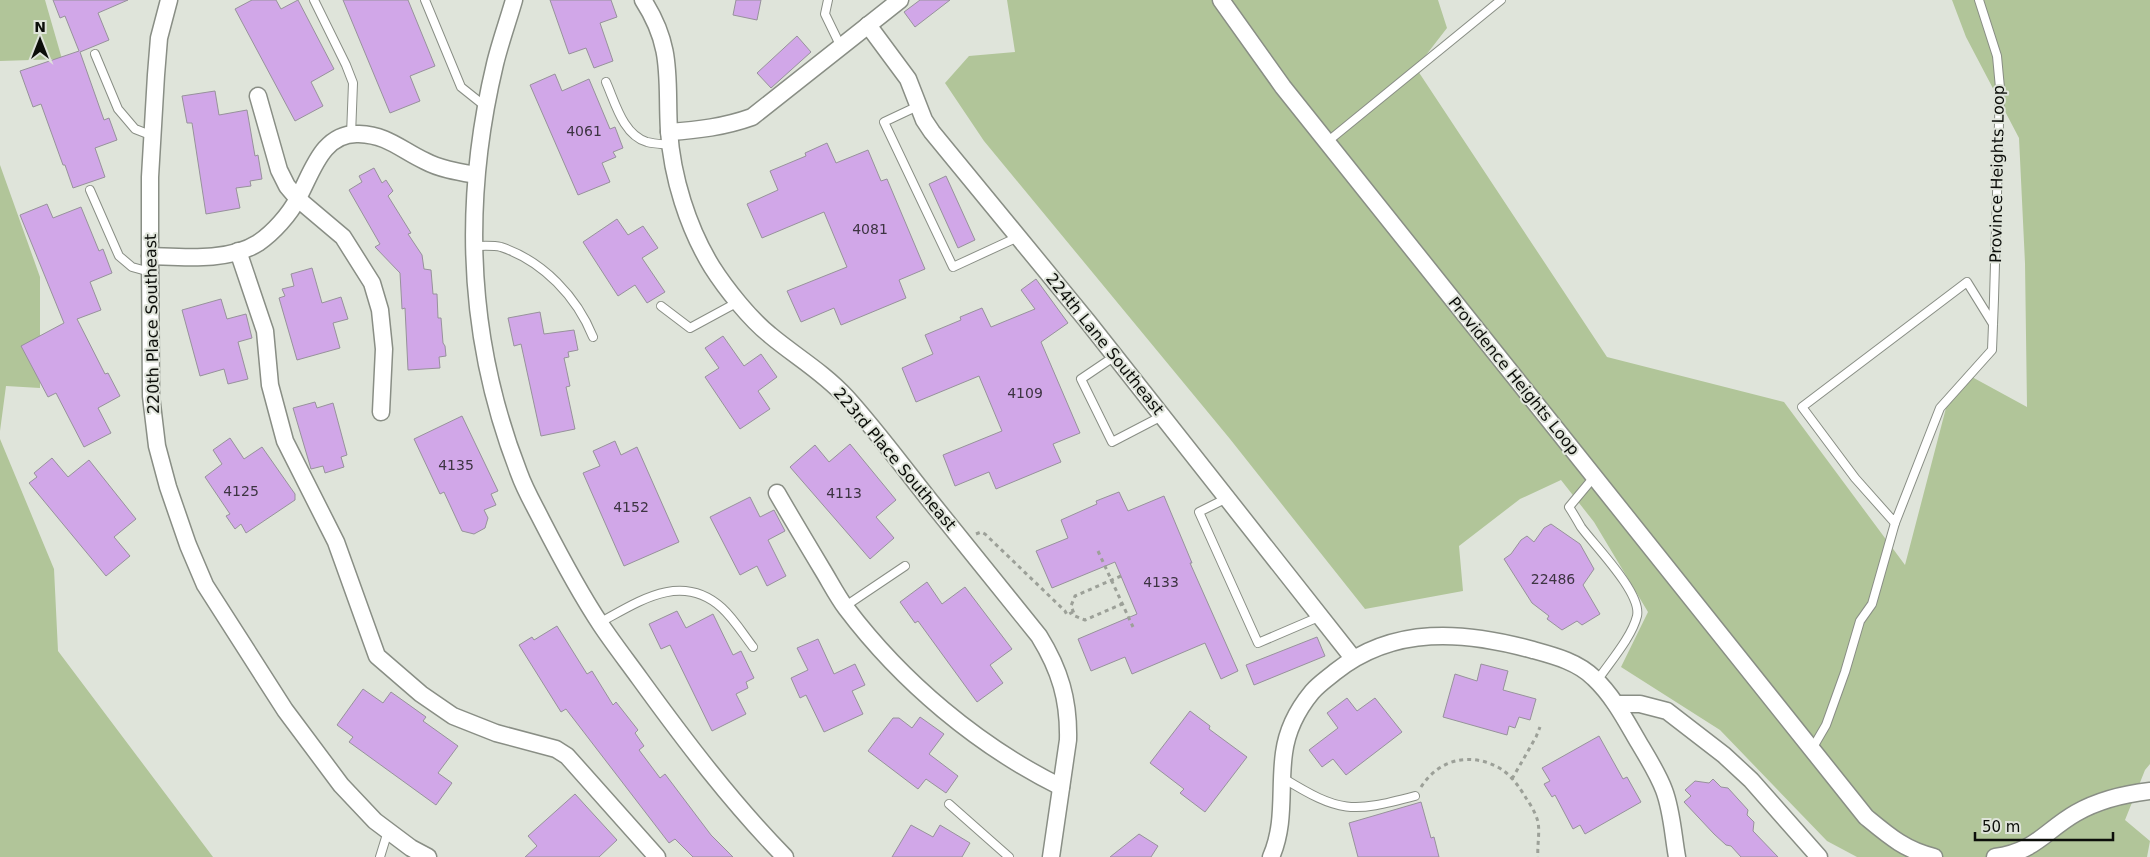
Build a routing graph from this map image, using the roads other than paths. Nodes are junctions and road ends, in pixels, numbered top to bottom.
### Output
1 (169, 0) edge
2 (314, 0) edge
3 (425, 0) edge
4 (514, 0) edge
5 (643, 0) edge
6 (828, 0) edge
7 (900, 0) edge
8 (1221, 0) edge
9 (1501, 0) edge
10 (1979, 0) edge
11 (868, 25) junction
12 (841, 47) junction
13 (95, 54) dead end
14 (606, 82) dead end
15 (258, 96) dead end
16 (918, 106) junction
17 (487, 108) junction
18 (351, 135) junction
19 (153, 136) junction
20 (670, 138) junction
21 (1327, 142) junction
22 (476, 175) junction
23 (90, 190) dead end
24 (298, 199) junction
25 (1018, 237) junction
26 (473, 246) junction
27 (238, 251) junction
28 (150, 264) junction
29 (738, 302) junction
30 (661, 306) dead end
31 (1993, 324) junction
32 (593, 337) dead end
33 (1115, 356) junction
34 (381, 412) dead end
35 (1162, 416) junction
36 (1594, 477) junction
37 (777, 494) dead end
38 (1227, 498) junction
39 (1895, 523) junction
40 (905, 566) dead end
41 (844, 607) junction
42 (1321, 616) junction
43 (599, 623) junction
44 (753, 647) dead end
45 (1353, 658) junction
46 (1597, 681) junction
47 (1616, 704) junction
48 (1812, 749) junction
49 (1283, 778) junction
50 (1061, 787) junction
51 (2150, 791) edge
52 (1415, 796) road end
53 (949, 804) dead end
54 (388, 831) junction
55 (380, 857) edge
56 (428, 857) edge
57 (657, 857) edge
58 (786, 857) edge
59 (1009, 857) edge
60 (1051, 857) edge
61 (1271, 857) edge
62 (1677, 857) edge
63 (1819, 857) edge
64 (1934, 857) edge
65 (1995, 857) edge

1 - 19 street, 220th Place Southeast
2 - 18 lane
3 - 17 lane
4 - 17 street
5 - 20 street, 223rd Place Southeast
6 - 12 lane
7 - 11 street
8 - 21 street, Providence Heights Loop
9 - 21 lane
10 - 31 lane, Province Heights Loop
11 - 12 street
11 - 16 street, 224th Lane Southeast
12 - 20 street
13 - 19 lane
14 - 20 lane
15 - 24 street
16 - 25 street, 224th Lane Southeast
16 - 25 lane
17 - 22 street
18 - 22 street
18 - 24 street
19 - 28 street, 220th Place Southeast
20 - 29 street, 223rd Place Southeast
21 - 36 street, Providence Heights Loop
22 - 26 street
23 - 28 lane
24 - 27 street
24 - 34 street
25 - 33 street, 224th Lane Southeast
26 - 32 lane
26 - 43 street
27 - 28 street
27 - 57 street
28 - 54 street, 220th Place Southeast
29 - 30 lane
29 - 50 street, 223rd Place Southeast
31 - 39 lane, Province Heights Loop
31 - 39 lane
33 - 35 street, 224th Lane Southeast
33 - 35 lane
35 - 38 street, 224th Lane Southeast
36 - 46 lane
36 - 48 street, Providence Heights Loop
37 - 41 street
38 - 42 street, 224th Lane Southeast
38 - 42 lane
39 - 48 lane
40 - 41 lane
41 - 50 street
42 - 45 street, 224th Lane Southeast
43 - 44 lane
43 - 58 street
45 - 46 street
45 - 49 street
46 - 47 street
47 - 62 street
47 - 63 street
48 - 64 street, Providence Heights Loop
49 - 52 lane
49 - 61 street
50 - 60 street, 223rd Place Southeast
51 - 65 street
53 - 59 lane
54 - 55 lane
54 - 56 street, 220th Place Southeast

